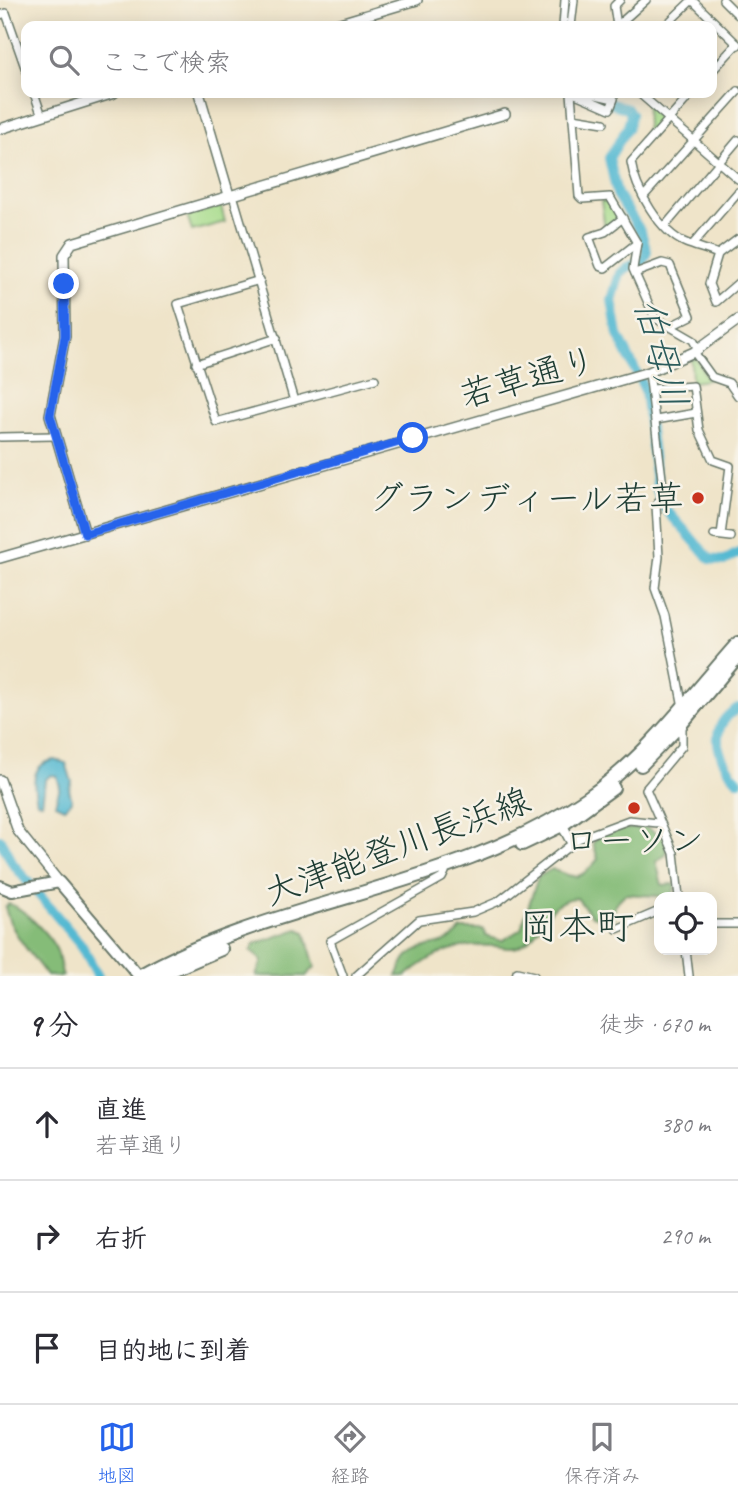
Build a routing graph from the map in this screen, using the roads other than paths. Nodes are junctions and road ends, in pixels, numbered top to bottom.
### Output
1 (416, 0) edge
2 (565, 0) edge
3 (574, 0) edge
4 (620, 0) edge
5 (646, 0) edge
6 (692, 0) edge
7 (723, 0) edge
8 (0, 15) edge
9 (738, 15) edge
10 (347, 21) edge
11 (563, 21) edge
12 (572, 21) edge
13 (616, 21) edge
14 (623, 21) edge
15 (670, 21) edge
16 (710, 21) edge
17 (717, 27) edge
18 (738, 44) edge
19 (21, 56) edge
20 (717, 67) edge
21 (738, 91) edge
22 (36, 98) edge
23 (98, 98) edge
24 (201, 98) edge
25 (572, 98) edge
26 (580, 98) edge
27 (598, 98) edge
28 (646, 98) edge
29 (687, 98) edge
30 (505, 114) dead end
31 (42, 116) junction
32 (573, 118) junction
33 (667, 119) junction
34 (604, 123) dead end
35 (0, 129) edge
36 (738, 140) edge
37 (693, 142) junction
38 (718, 163) junction
39 (738, 179) edge
40 (738, 191) edge
41 (231, 195) junction
42 (644, 196) junction
43 (623, 218) junction
44 (665, 226) junction
45 (738, 239) edge
46 (637, 243) junction
47 (693, 244) junction
48 (718, 254) junction
49 (634, 268) junction
50 (260, 280) junction
51 (738, 283) edge
52 (738, 320) edge
53 (671, 326) junction
54 (277, 338) junction
55 (696, 350) junction
56 (196, 364) junction
57 (642, 374) junction
58 (375, 379) dead end
59 (652, 389) junction
60 (738, 396) edge
61 (294, 401) junction
62 (696, 413) junction
63 (656, 420) junction
64 (55, 436) junction
65 (0, 437) edge
66 (85, 534) junction
67 (731, 537) dead end
68 (0, 558) edge
69 (738, 643) edge
70 (738, 656) edge
71 (683, 705) junction
72 (682, 723) junction
73 (0, 780) edge
74 (659, 823) junction
75 (562, 825) junction
76 (572, 842) junction
77 (445, 872) junction
78 (54, 884) junction
79 (2, 890) edge
80 (678, 892) edge
81 (654, 913) edge
82 (717, 924) edge
83 (738, 924) edge
84 (617, 929) dead end
85 (687, 955) edge
86 (139, 976) edge
87 (158, 976) edge
88 (343, 976) edge
89 (356, 976) edge
90 (516, 976) edge
91 (534, 976) edge
92 (689, 976) edge

1 - 10 street
2 - 11 street
3 - 12 street
4 - 13 street
5 - 14 street
6 - 15 street
6 - 16 street
7 - 9 street
8 - 19 street
17 - 18 street
18 - 20 street
21 - 37 street
22 - 31 street
23 - 31 street
24 - 41 street
25 - 32 street
26 - 27 street
28 - 33 street
29 - 33 street
30 - 41 street
31 - 35 street
32 - 34 street
32 - 43 street
33 - 37 street
33 - 42 street
36 - 38 street
37 - 38 street
37 - 42 street
38 - 39 street
38 - 44 street
40 - 47 street
41 - 50 street
41 - 64 street
42 - 44 street
43 - 46 street
43 - 46 street
44 - 47 street
45 - 48 street
46 - 49 street
47 - 48 street
48 - 51 street
49 - 53 street
49 - 53 street
50 - 54 street
50 - 56 street
52 - 55 street, 若草通り
53 - 55 street
54 - 56 street
54 - 61 street
55 - 57 street, 若草通り
55 - 60 street
56 - 61 street
57 - 59 street
57 - 66 street, 若草通り
58 - 61 street
59 - 62 street
59 - 63 street
62 - 63 street
62 - 67 street
63 - 71 street
64 - 65 street
64 - 66 street
66 - 68 street, 若草通り
69 - 71 main road, 大津能登川長浜線
70 - 72 main road, 大津能登川長浜線
71 - 72 street
71 - 86 main road, 大津能登川長浜線
72 - 74 street
72 - 75 main road, 大津能登川長浜線
73 - 78 street
74 - 76 street
74 - 80 street
75 - 76 street
75 - 77 main road, 大津能登川長浜線
76 - 89 street
77 - 87 main road, 大津能登川長浜線
77 - 88 street
78 - 79 main road
78 - 86 main road
81 - 84 street
82 - 83 street
85 - 92 street
90 - 91 street

